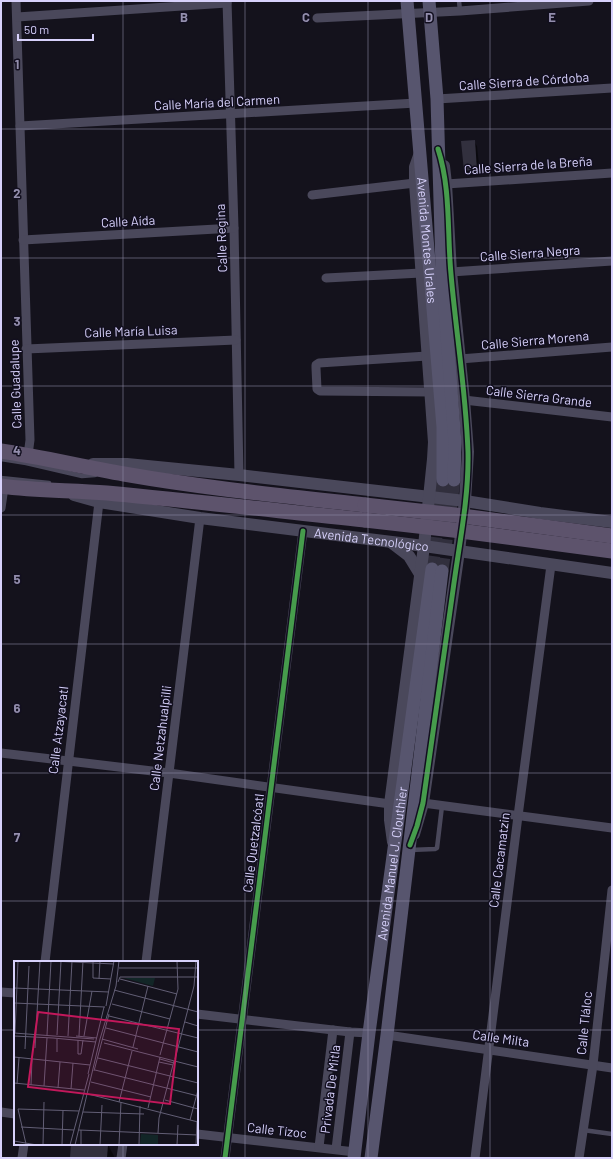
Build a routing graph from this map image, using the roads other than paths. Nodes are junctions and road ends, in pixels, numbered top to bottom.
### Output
1 (16, 1) edge
2 (407, 1) edge
3 (459, 1) edge
4 (589, 1) edge
5 (227, 2) edge
6 (430, 7) edge
7 (460, 11) junction
8 (408, 14) junction
9 (17, 17) junction
10 (317, 18) dead end
11 (612, 88) edge
12 (437, 99) junction
13 (416, 103) junction
14 (230, 115) junction
15 (20, 126) junction
16 (438, 149) junction
17 (420, 152) junction
18 (612, 173) edge
19 (415, 183) junction
20 (446, 184) junction
21 (312, 195) dead end
22 (234, 228) junction
23 (23, 240) junction
24 (612, 261) edge
25 (451, 272) junction
26 (421, 273) junction
27 (326, 278) dead end
28 (236, 340) junction
29 (612, 347) edge
30 (26, 349) junction
31 (427, 356) junction
32 (460, 359) junction
33 (430, 392) junction
34 (464, 400) junction
35 (612, 417) edge
36 (1, 451) edge
37 (28, 455) junction
38 (1, 459) edge
39 (74, 464) junction
40 (123, 474) junction
41 (239, 475) junction
42 (2, 483) edge
43 (96, 497) junction
44 (429, 498) junction
45 (465, 501) junction
46 (1, 508) edge
47 (200, 518) junction
48 (612, 522) edge
49 (303, 530) junction
50 (612, 536) edge
51 (391, 542) junction
52 (424, 546) junction
53 (458, 551) junction
54 (612, 551) edge
55 (551, 565) junction
56 (612, 573) edge
57 (420, 574) junction
58 (1, 753) edge
59 (67, 761) junction
60 (168, 773) junction
61 (271, 787) junction
62 (423, 803) junction
63 (390, 804) junction
64 (442, 806) junction
65 (518, 816) junction
66 (612, 828) edge
67 (394, 845) junction
68 (409, 848) junction
69 (612, 890) edge
70 (44, 961) edge
71 (146, 961) edge
72 (1, 992) edge
73 (14, 993) edge
74 (198, 1014) edge
75 (242, 1019) junction
76 (333, 1030) junction
77 (350, 1032) junction
78 (369, 1033) junction
79 (387, 1035) junction
80 (489, 1050) junction
81 (593, 1065) junction
82 (612, 1068) edge
83 (1, 1112) edge
84 (14, 1114) edge
85 (583, 1130) junction
86 (198, 1134) edge
87 (612, 1134) edge
88 (227, 1138) junction
89 (24, 1145) edge
90 (123, 1145) edge
91 (319, 1147) junction
92 (336, 1150) junction
93 (354, 1155) edge
94 (22, 1158) edge
95 (121, 1158) edge
96 (225, 1158) edge
97 (371, 1158) edge
98 (475, 1158) edge
99 (579, 1158) edge

1 - 9 street, Calle Guadalupe
2 - 8 main road, Avenida Montes Urales
3 - 7 lane
4 - 7 street
5 - 9 street
5 - 14 street, Calle Regina
6 - 7 street
6 - 8 street
6 - 12 main road, Avenida Montes Urales
8 - 10 street
8 - 13 main road, Avenida Montes Urales
9 - 15 street, Calle Guadalupe
11 - 12 street, Calle Sierra de Córdoba
12 - 16 main road, Avenida Montes Urales
13 - 14 street, Calle María del Carmen
13 - 17 main road, Avenida Montes Urales
14 - 15 street, Calle María del Carmen
14 - 22 street, Calle Regina
15 - 23 street, Calle Guadalupe
16 - 17 main road, Avenida Montes Urales
16 - 20 street
17 - 19 street
18 - 20 street, Calle Sierra de la Breña
19 - 21 street
19 - 26 street
20 - 25 street
22 - 23 street, Calle Aída
22 - 28 street, Calle Regina
23 - 30 street, Calle Guadalupe
24 - 25 street, Calle Sierra Negra
25 - 32 street
26 - 27 street
26 - 31 street
28 - 30 street, Calle María Luisa
28 - 41 street, Calle Regina
29 - 32 street, Calle Sierra Morena
30 - 37 street, Calle Guadalupe
31 - 33 street
31 - 33 street
32 - 34 street
33 - 44 street
34 - 35 street, Calle Sierra Grande
34 - 45 street
36 - 37 main road
37 - 39 main road
38 - 40 lane
39 - 40 main road
39 - 41 street
40 - 50 main road, bridge
41 - 44 street
42 - 43 main road, Avenida Tecnológico
42 - 46 street
43 - 47 street, Avenida Tecnológico
43 - 54 main road, Avenida Tecnológico, bridge
43 - 59 street, Calle Atzayacatl
44 - 45 street
44 - 52 street
45 - 48 street
45 - 53 street
47 - 49 street, Avenida Tecnológico
47 - 60 street, Calle Netzahualpilli
49 - 51 street, Avenida Tecnológico
49 - 61 street, Calle Quetzalcóatl
51 - 52 street, Avenida Tecnológico
51 - 57 street
52 - 53 street, Avenida Tecnológico
52 - 57 street
53 - 55 street, Avenida Tecnológico
53 - 62 street
55 - 56 street, Avenida Tecnológico
55 - 65 street, Calle Cacamatzin
57 - 63 street
58 - 59 street
59 - 60 street
59 - 70 street, Calle Atzayacatl
60 - 61 street
60 - 71 street, Calle Netzahualpilli
61 - 63 street
61 - 75 street, Calle Quetzalcóatl
62 - 64 street
62 - 68 street
63 - 67 street
64 - 65 street
64 - 68 lane
65 - 66 street
65 - 80 street, Calle Cacamatzin
67 - 68 main road, Avenida Manuel J. Clouthier
67 - 78 main road, Avenida Manuel J. Clouthier
68 - 79 main road, Avenida Manuel J. Clouthier
69 - 81 street, Calle Tláloc
72 - 73 street
74 - 75 street
75 - 76 street
75 - 88 street, Calle Quetzalcóatl
76 - 77 street
76 - 91 street, Privada De Mitla
77 - 78 street
77 - 92 street, Privada De Mitla
78 - 93 main road, Avenida Manuel J. Clouthier
79 - 80 street, Calle Milta
79 - 97 main road, Avenida Manuel J. Clouthier
80 - 81 street, Calle Milta
80 - 98 street, Calle Cacamatzin
81 - 82 street, Calle Milta
81 - 85 street, Calle Tláloc
83 - 84 street
85 - 87 lane
85 - 99 street, Calle Tláloc
86 - 88 street, Calle Tízoc
88 - 91 street, Calle Tízoc
88 - 96 street, Calle Quetzalcóatl
89 - 94 street
90 - 95 street
91 - 92 street, Calle Tízoc
92 - 93 street, Calle Tízoc

